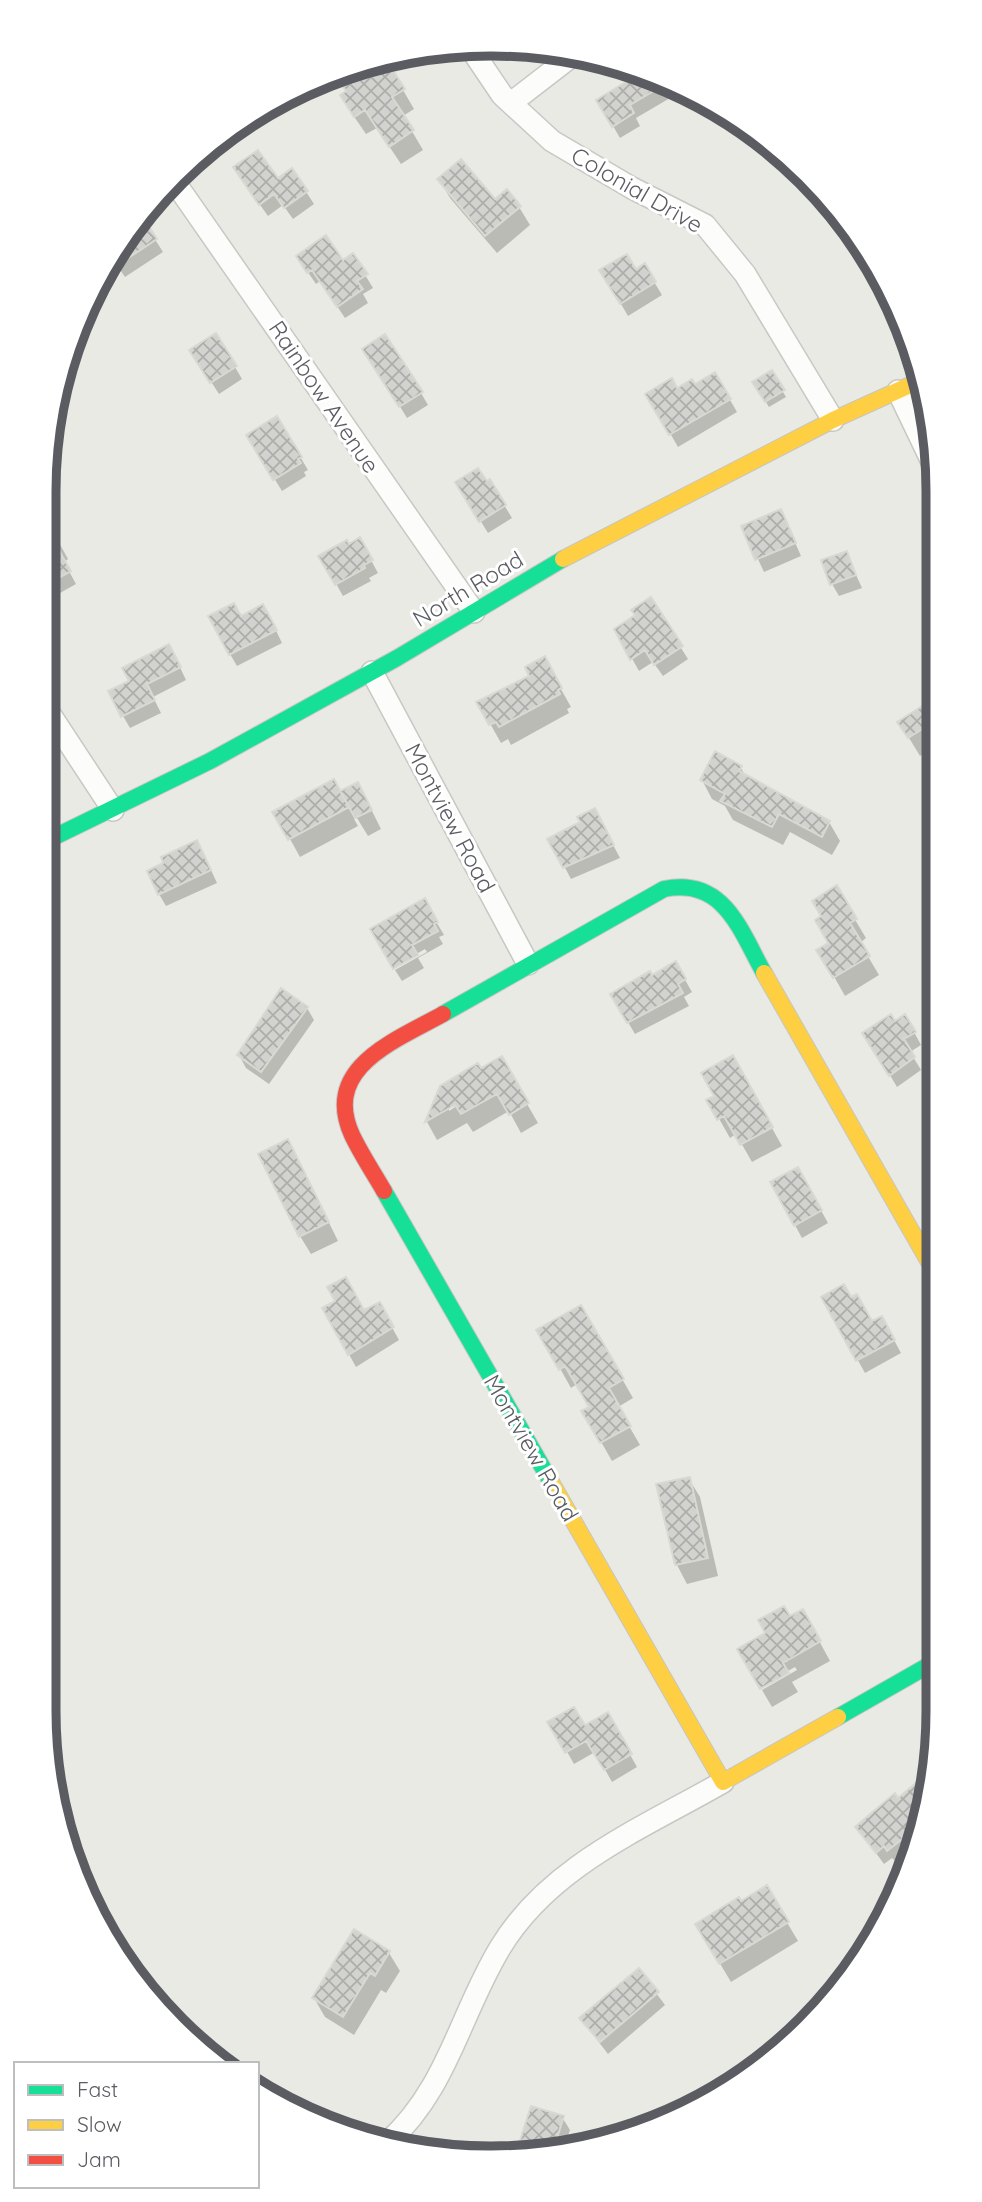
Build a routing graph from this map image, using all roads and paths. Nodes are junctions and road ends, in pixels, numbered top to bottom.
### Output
1 (477, 57) edge
2 (564, 62) edge
3 (510, 103) junction
4 (179, 188) edge
5 (913, 384) edge
6 (898, 391) junction
7 (833, 420) junction
8 (923, 443) edge
9 (474, 612) junction
10 (372, 672) junction
11 (56, 723) edge
12 (113, 810) junction
13 (56, 836) edge
14 (528, 964) junction
15 (926, 1257) edge
16 (926, 1667) edge
17 (723, 1782) junction
18 (394, 2135) edge

1 - 3 street, Colonial Drive
2 - 3 street
3 - 7 street, Colonial Drive
4 - 9 street, Rainbow Avenue
5 - 6 street, North Road
6 - 7 street, North Road
6 - 8 street
7 - 9 street, North Road
9 - 10 street, North Road
10 - 12 street, North Road
10 - 14 street, Montview Road
11 - 12 street
12 - 13 street, North Road
14 - 15 street, Montview Road
14 - 17 street, Montview Road
16 - 17 street
17 - 18 street

